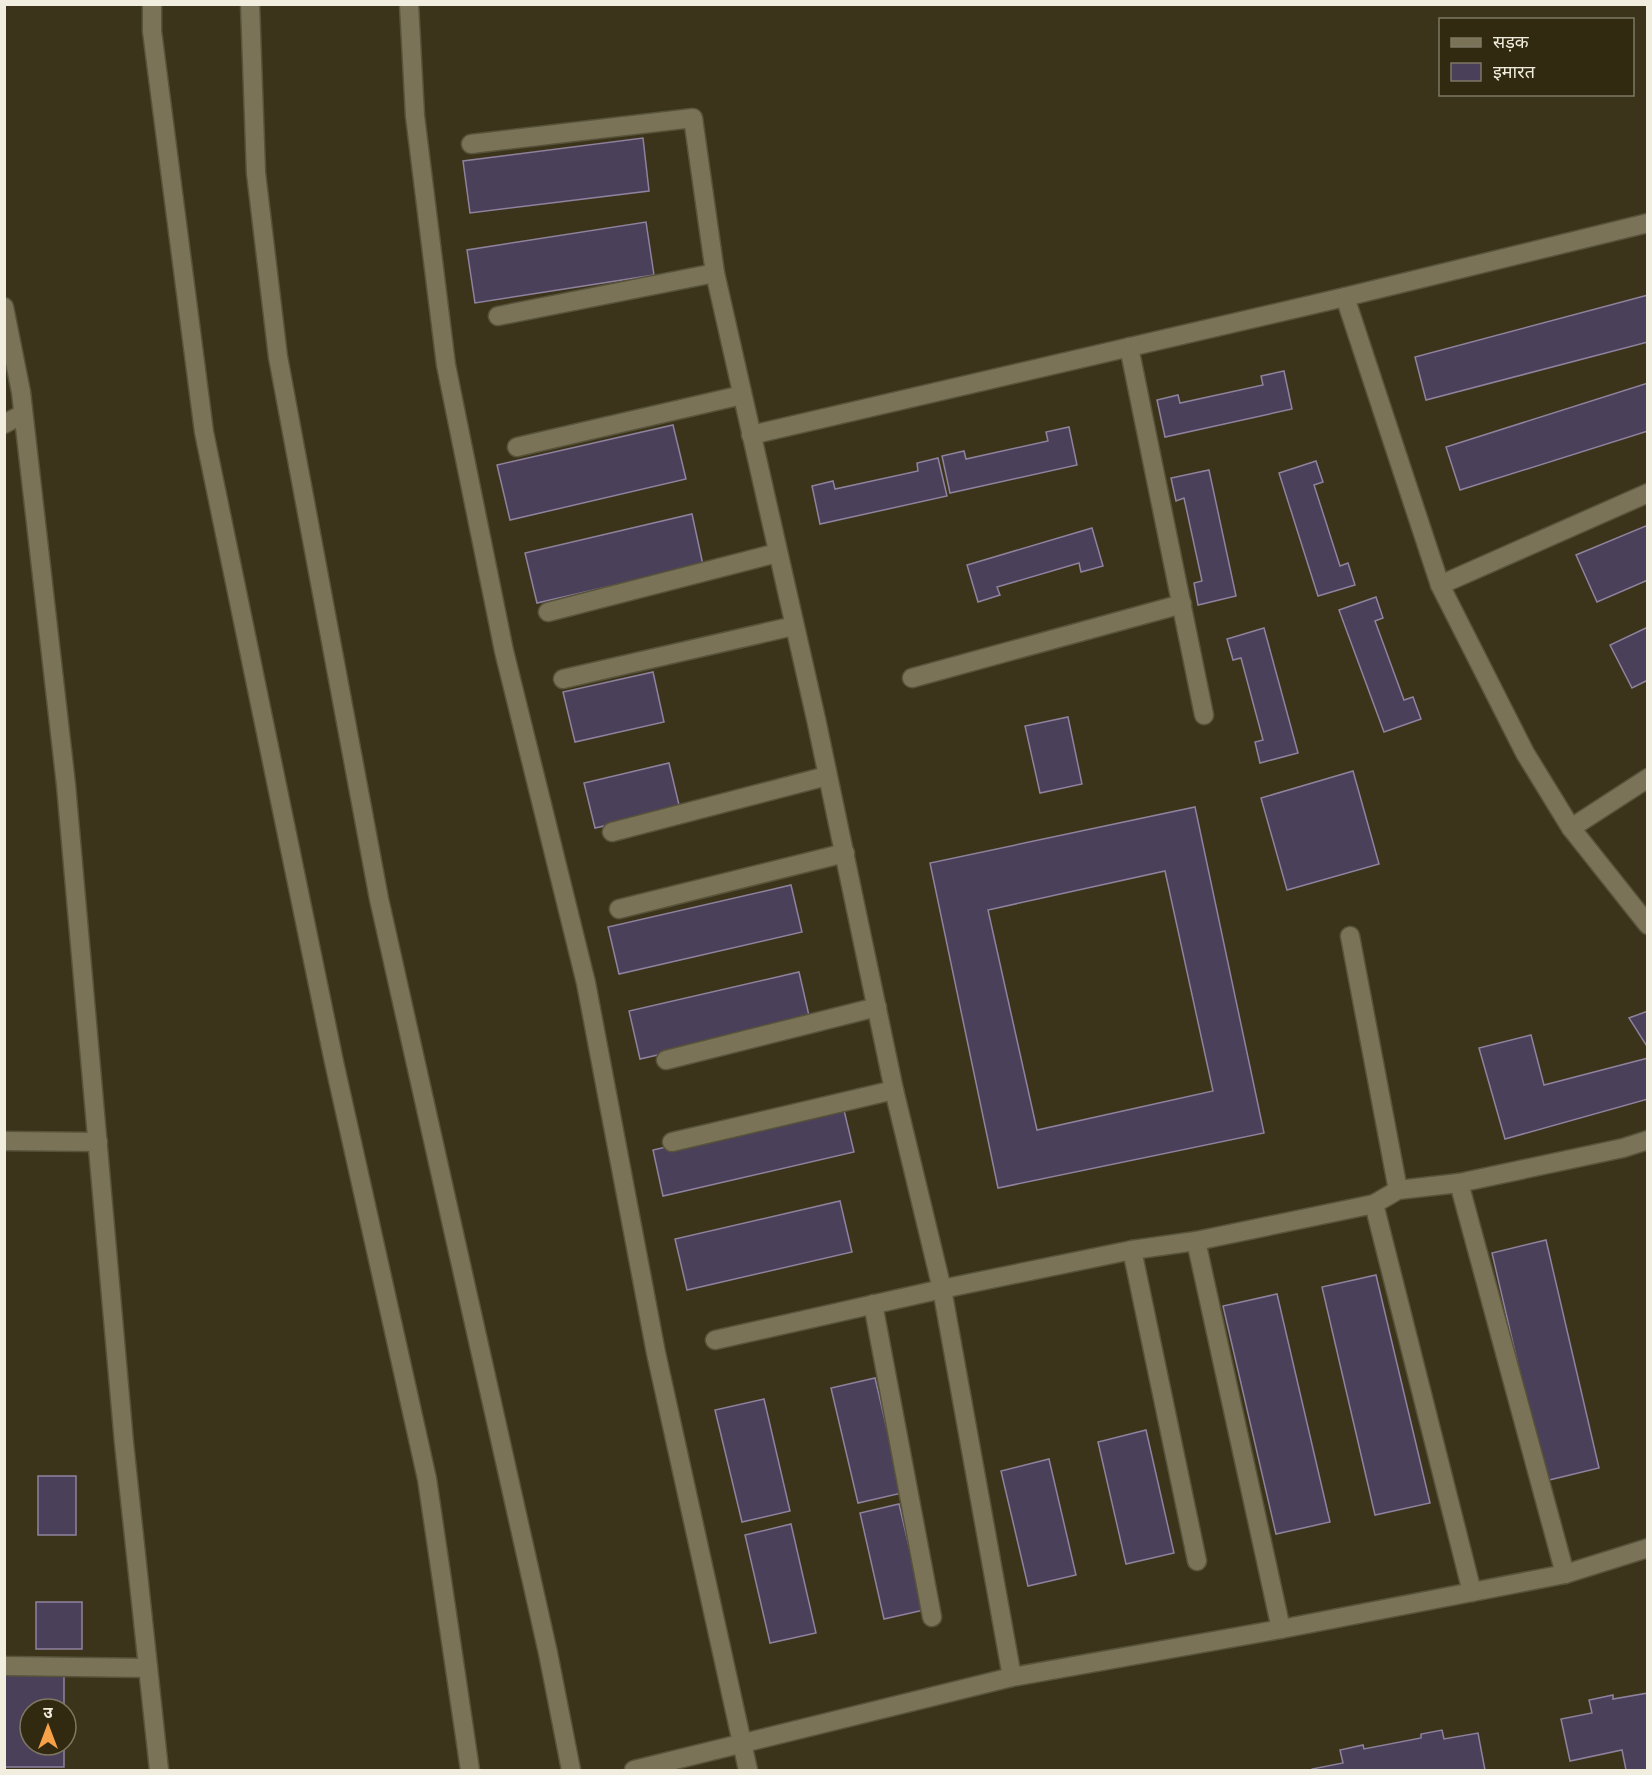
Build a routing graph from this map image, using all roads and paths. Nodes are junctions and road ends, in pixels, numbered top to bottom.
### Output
1 (152, 4) edge
2 (250, 4) edge
3 (409, 4) edge
4 (471, 144) dead end
5 (1647, 223) edge
6 (716, 273) junction
7 (1345, 297) junction
8 (4, 308) edge
9 (498, 316) dead end
10 (1129, 346) junction
11 (742, 395) junction
12 (23, 414) junction
13 (4, 424) edge
14 (751, 435) junction
15 (517, 447) dead end
16 (1647, 493) edge
17 (777, 553) junction
18 (1440, 585) junction
19 (1182, 604) junction
20 (548, 612) dead end
21 (794, 626) junction
22 (912, 678) dead end
23 (563, 679) dead end
24 (1204, 715) dead end
25 (827, 776) junction
26 (1647, 778) edge
27 (1571, 828) junction
28 (612, 832) dead end
29 (845, 853) junction
30 (619, 909) dead end
31 (1647, 925) edge
32 (1350, 936) dead end
33 (876, 1007) junction
34 (666, 1060) dead end
35 (894, 1090) junction
36 (1647, 1140) edge
37 (4, 1141) edge
38 (98, 1142) junction
39 (672, 1142) dead end
40 (1459, 1183) junction
41 (1398, 1190) junction
42 (1374, 1204) junction
43 (1196, 1241) junction
44 (1132, 1250) junction
45 (942, 1289) junction
46 (873, 1304) junction
47 (716, 1340) dead end
48 (1647, 1548) edge
49 (1197, 1562) dead end
50 (1565, 1574) junction
51 (1472, 1592) junction
52 (932, 1617) dead end
53 (1281, 1629) junction
54 (4, 1666) edge
55 (148, 1668) junction
56 (1012, 1677) junction
57 (744, 1745) junction
58 (159, 1770) edge
59 (470, 1770) edge
60 (571, 1770) edge
61 (634, 1770) edge
62 (748, 1770) edge

1 - 59 street
2 - 60 street
3 - 57 street
4 - 6 street
5 - 7 street
6 - 9 street
6 - 11 street
7 - 10 street
7 - 18 street
8 - 12 street
10 - 14 street
10 - 19 street
11 - 14 street
11 - 15 street
12 - 13 street
12 - 38 street
14 - 17 street
16 - 18 street
17 - 20 street
17 - 21 street
18 - 27 street
19 - 22 street
19 - 24 street
21 - 23 street
21 - 25 street
25 - 28 street
25 - 29 street
26 - 27 street
27 - 31 street
29 - 30 street
29 - 33 street
32 - 41 street
33 - 34 street
33 - 35 street
35 - 39 street
35 - 45 street
36 - 40 street
37 - 38 street
38 - 55 street
40 - 41 street
40 - 50 street
41 - 42 street
42 - 43 street
42 - 51 street
43 - 44 street
43 - 53 street
44 - 45 street
44 - 49 street
45 - 46 street
45 - 56 street
46 - 47 street
46 - 52 street
48 - 50 street
50 - 51 street
51 - 53 street
53 - 56 street
54 - 55 street
55 - 58 street
56 - 57 street
57 - 61 street
57 - 62 street

